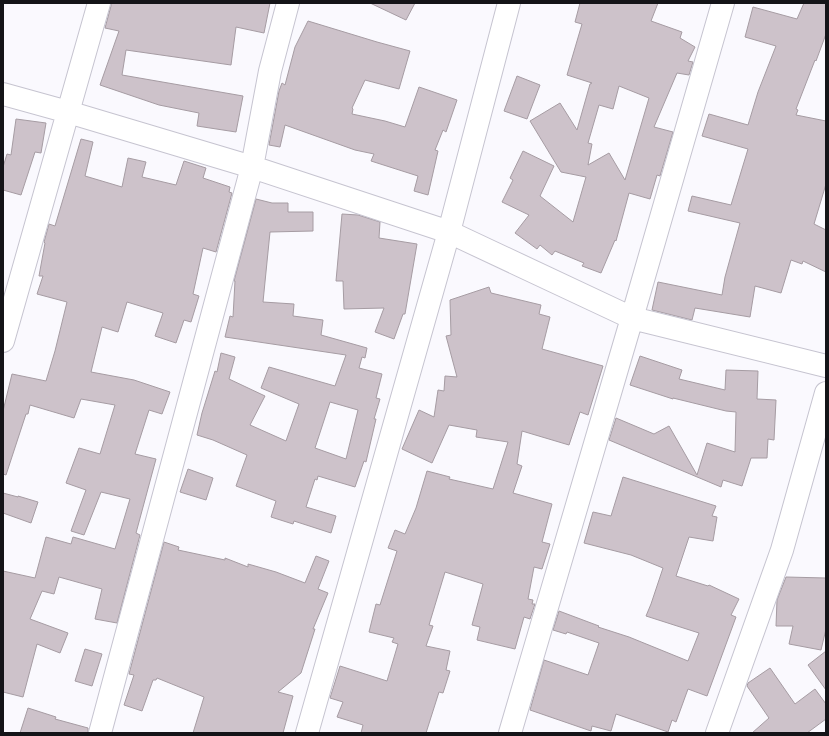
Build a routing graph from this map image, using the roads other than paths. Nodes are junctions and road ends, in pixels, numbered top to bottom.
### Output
1 (99, 3) edge
2 (288, 3) edge
3 (508, 3) edge
4 (723, 3) edge
5 (3, 94) edge
6 (68, 112) junction
7 (252, 167) junction
8 (449, 232) junction
9 (632, 318) junction
10 (3, 342) edge
11 (826, 366) edge
12 (826, 393) edge
13 (100, 733) edge
14 (307, 733) edge
15 (510, 733) edge
16 (716, 733) edge

1 - 6 street
2 - 7 street
3 - 8 street
4 - 9 street
5 - 6 street
6 - 7 street
6 - 10 street
7 - 8 street
7 - 13 street
8 - 9 street
8 - 14 street
9 - 11 street
9 - 15 street
12 - 16 street

